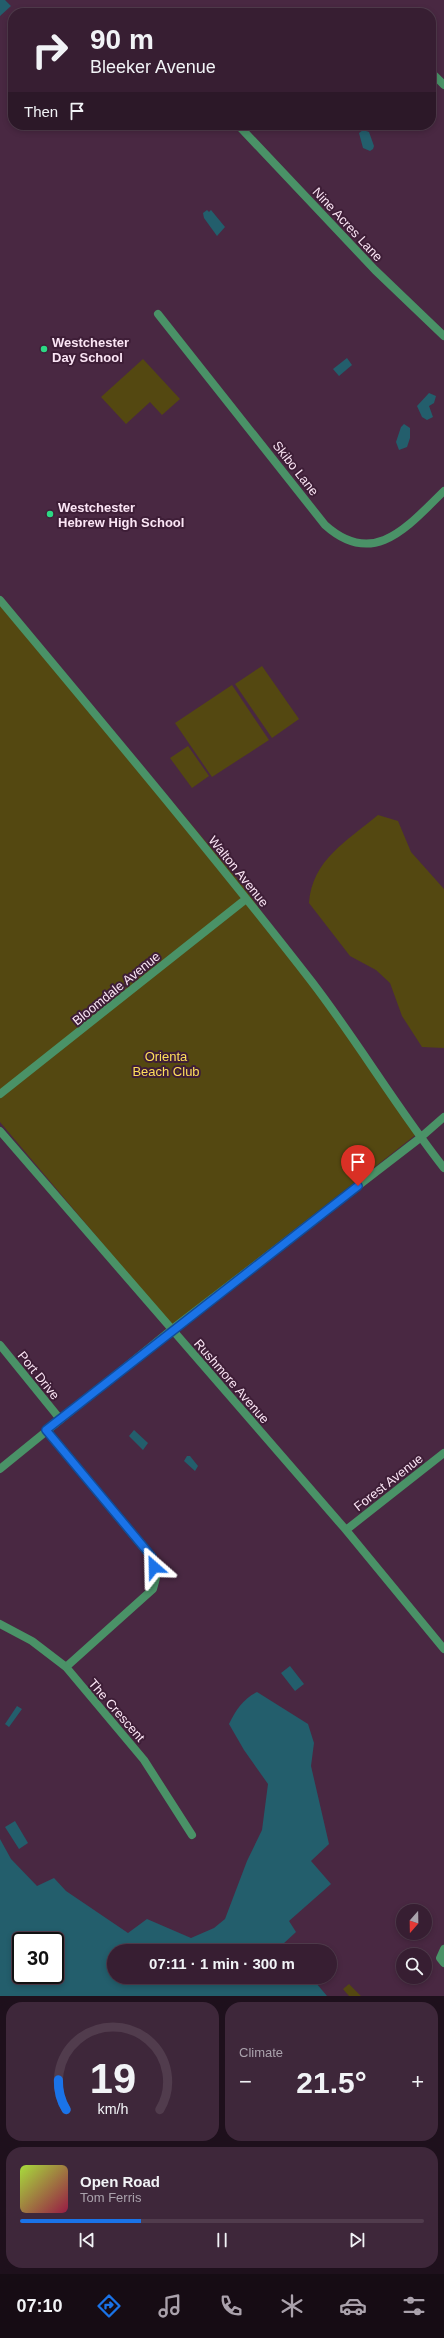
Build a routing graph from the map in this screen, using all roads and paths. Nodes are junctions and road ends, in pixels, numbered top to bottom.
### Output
1 (436, 77) edge
2 (444, 85) edge
3 (243, 130) edge
4 (158, 314) dead end
5 (444, 336) edge
6 (444, 491) edge
7 (0, 600) edge
8 (246, 899) junction
9 (0, 1094) edge
10 (444, 1117) edge
11 (0, 1130) edge
12 (420, 1138) junction
13 (444, 1168) edge
14 (171, 1330) junction
15 (0, 1346) edge
16 (60, 1419) junction
17 (46, 1430) junction
18 (444, 1453) edge
19 (0, 1469) edge
20 (346, 1530) junction
21 (0, 1624) edge
22 (444, 1649) edge
23 (66, 1667) junction
24 (192, 1835) dead end
25 (444, 1949) edge
26 (444, 1963) edge

1 - 2 street
3 - 5 street, Nine Acres Lane
4 - 6 street, Skibo Lane
7 - 8 street, Walton Avenue
8 - 9 street, Bloomdale Avenue
8 - 12 street, Walton Avenue
10 - 12 street
11 - 14 street, Rushmore Avenue
12 - 13 street, Walton Avenue
12 - 14 street
14 - 16 street
14 - 20 street, Rushmore Avenue
15 - 16 street, Port Drive
16 - 17 street
17 - 19 street
17 - 23 street
18 - 20 street, Forest Avenue
20 - 22 street, Rushmore Avenue
21 - 23 street, The Crescent
23 - 24 street, The Crescent
25 - 26 street

